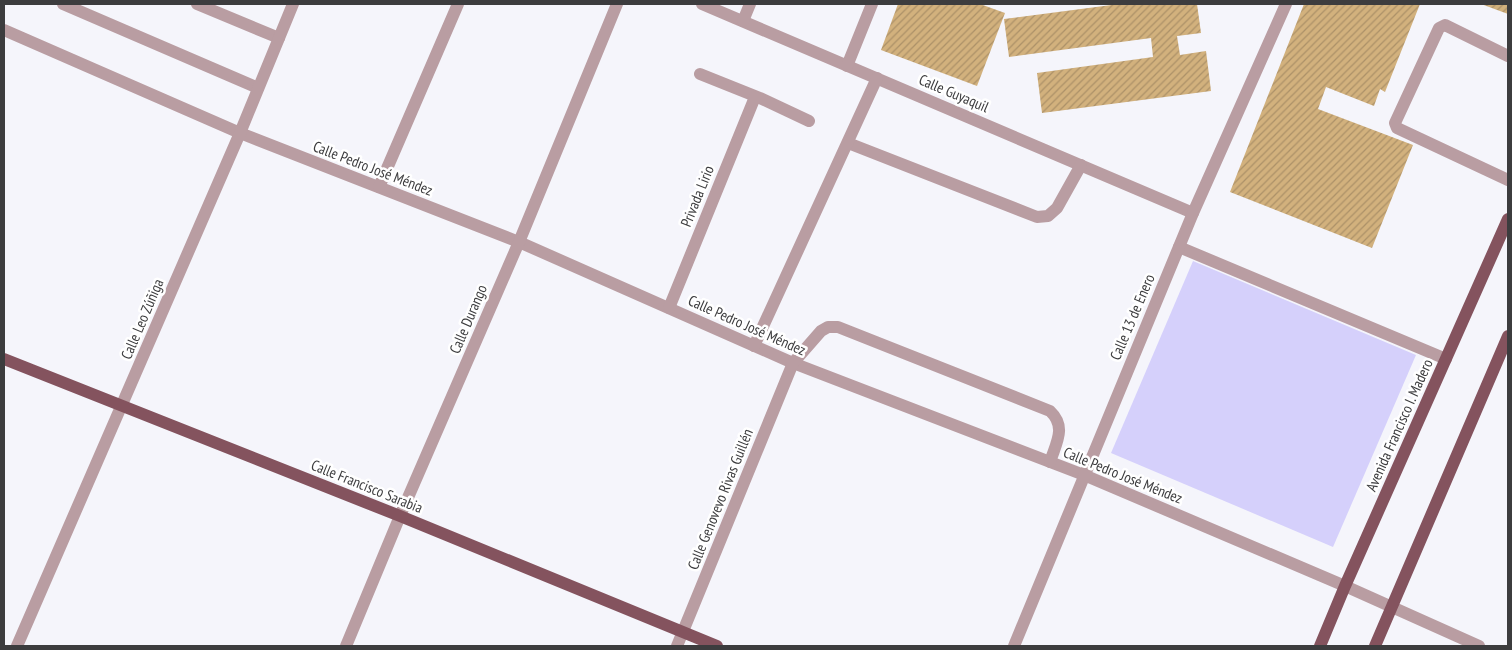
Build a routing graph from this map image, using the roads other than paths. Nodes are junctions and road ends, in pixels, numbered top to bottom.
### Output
1 (63, 4) edge
2 (197, 4) edge
3 (293, 4) edge
4 (458, 4) edge
5 (617, 4) edge
6 (702, 4) edge
7 (750, 4) edge
8 (872, 4) edge
9 (1286, 4) edge
10 (743, 21) junction
11 (4, 30) edge
12 (279, 38) junction
13 (1508, 56) edge
14 (847, 66) junction
15 (700, 74) dead end
16 (877, 78) junction
17 (258, 88) junction
18 (755, 97) junction
19 (808, 120) dead end
20 (240, 133) junction
21 (848, 143) junction
22 (1081, 165) junction
23 (1508, 180) edge
24 (378, 187) junction
25 (1193, 213) junction
26 (1508, 219) edge
27 (519, 242) junction
28 (1179, 247) junction
29 (669, 308) junction
30 (1508, 336) edge
31 (754, 346) junction
32 (1446, 358) junction
33 (4, 360) edge
34 (793, 363) junction
35 (122, 406) junction
36 (1050, 462) junction
37 (1084, 475) junction
38 (400, 516) junction
39 (1345, 586) junction
40 (1392, 606) junction
41 (683, 632) junction
42 (18, 646) edge
43 (346, 646) edge
44 (677, 646) edge
45 (717, 646) edge
46 (1014, 646) edge
47 (1320, 646) edge
48 (1375, 646) edge
49 (1479, 646) edge

1 - 17 street
2 - 12 street
3 - 12 street, Calle Leo Zúñiga
4 - 24 street
5 - 27 street, Calle Durango
6 - 10 street, Calle Guyaquil
7 - 10 street
8 - 14 street
9 - 25 street, Calle 13 de Enero
10 - 14 street, Calle Guyaquil
11 - 20 street, Calle Pedro José Méndez
12 - 17 street, Calle Leo Zúñiga
13 - 23 street
14 - 16 street, Calle Guyaquil
15 - 18 street
16 - 21 street
16 - 22 street, Calle Guyaquil
17 - 20 street, Calle Leo Zúñiga
18 - 19 street
18 - 29 street, Privada Lirio
20 - 24 street, Calle Pedro José Méndez
20 - 35 street, Calle Leo Zúñiga
21 - 22 street
21 - 31 street
22 - 25 street, Calle Guyaquil
24 - 27 street, Calle Pedro José Méndez
25 - 28 street, Calle 13 de Enero
26 - 32 main road, Avenida Francisco I. Madero
27 - 29 street, Calle Pedro José Méndez
27 - 38 street, Calle Durango
28 - 32 street
28 - 37 street, Calle 13 de Enero
29 - 31 street, Calle Pedro José Méndez
30 - 40 main road
31 - 34 street, Calle Pedro José Méndez
32 - 39 main road, Avenida Francisco I. Madero
33 - 35 main road, Calle Francisco Sarabia
34 - 36 street, Calle Pedro José Méndez
34 - 36 street, Calle Genovevo Rivas Guillén
34 - 41 street, Calle Genovevo Rivas Guillén
35 - 38 main road, Calle Francisco Sarabia
35 - 42 street, Calle Leo Zúñiga
36 - 37 street, Calle Pedro José Méndez
37 - 39 street, Calle Pedro José Méndez
37 - 46 street, Calle 13 de Enero
38 - 41 main road, Calle Francisco Sarabia
38 - 43 street, Calle Durango
39 - 40 street, Calle Pedro José Méndez
39 - 47 main road, Avenida Francisco I. Madero
40 - 48 main road
40 - 49 street, Calle Pedro José Méndez
41 - 44 street, Calle Genovevo Rivas Guillén
41 - 45 main road, Calle Francisco Sarabia

